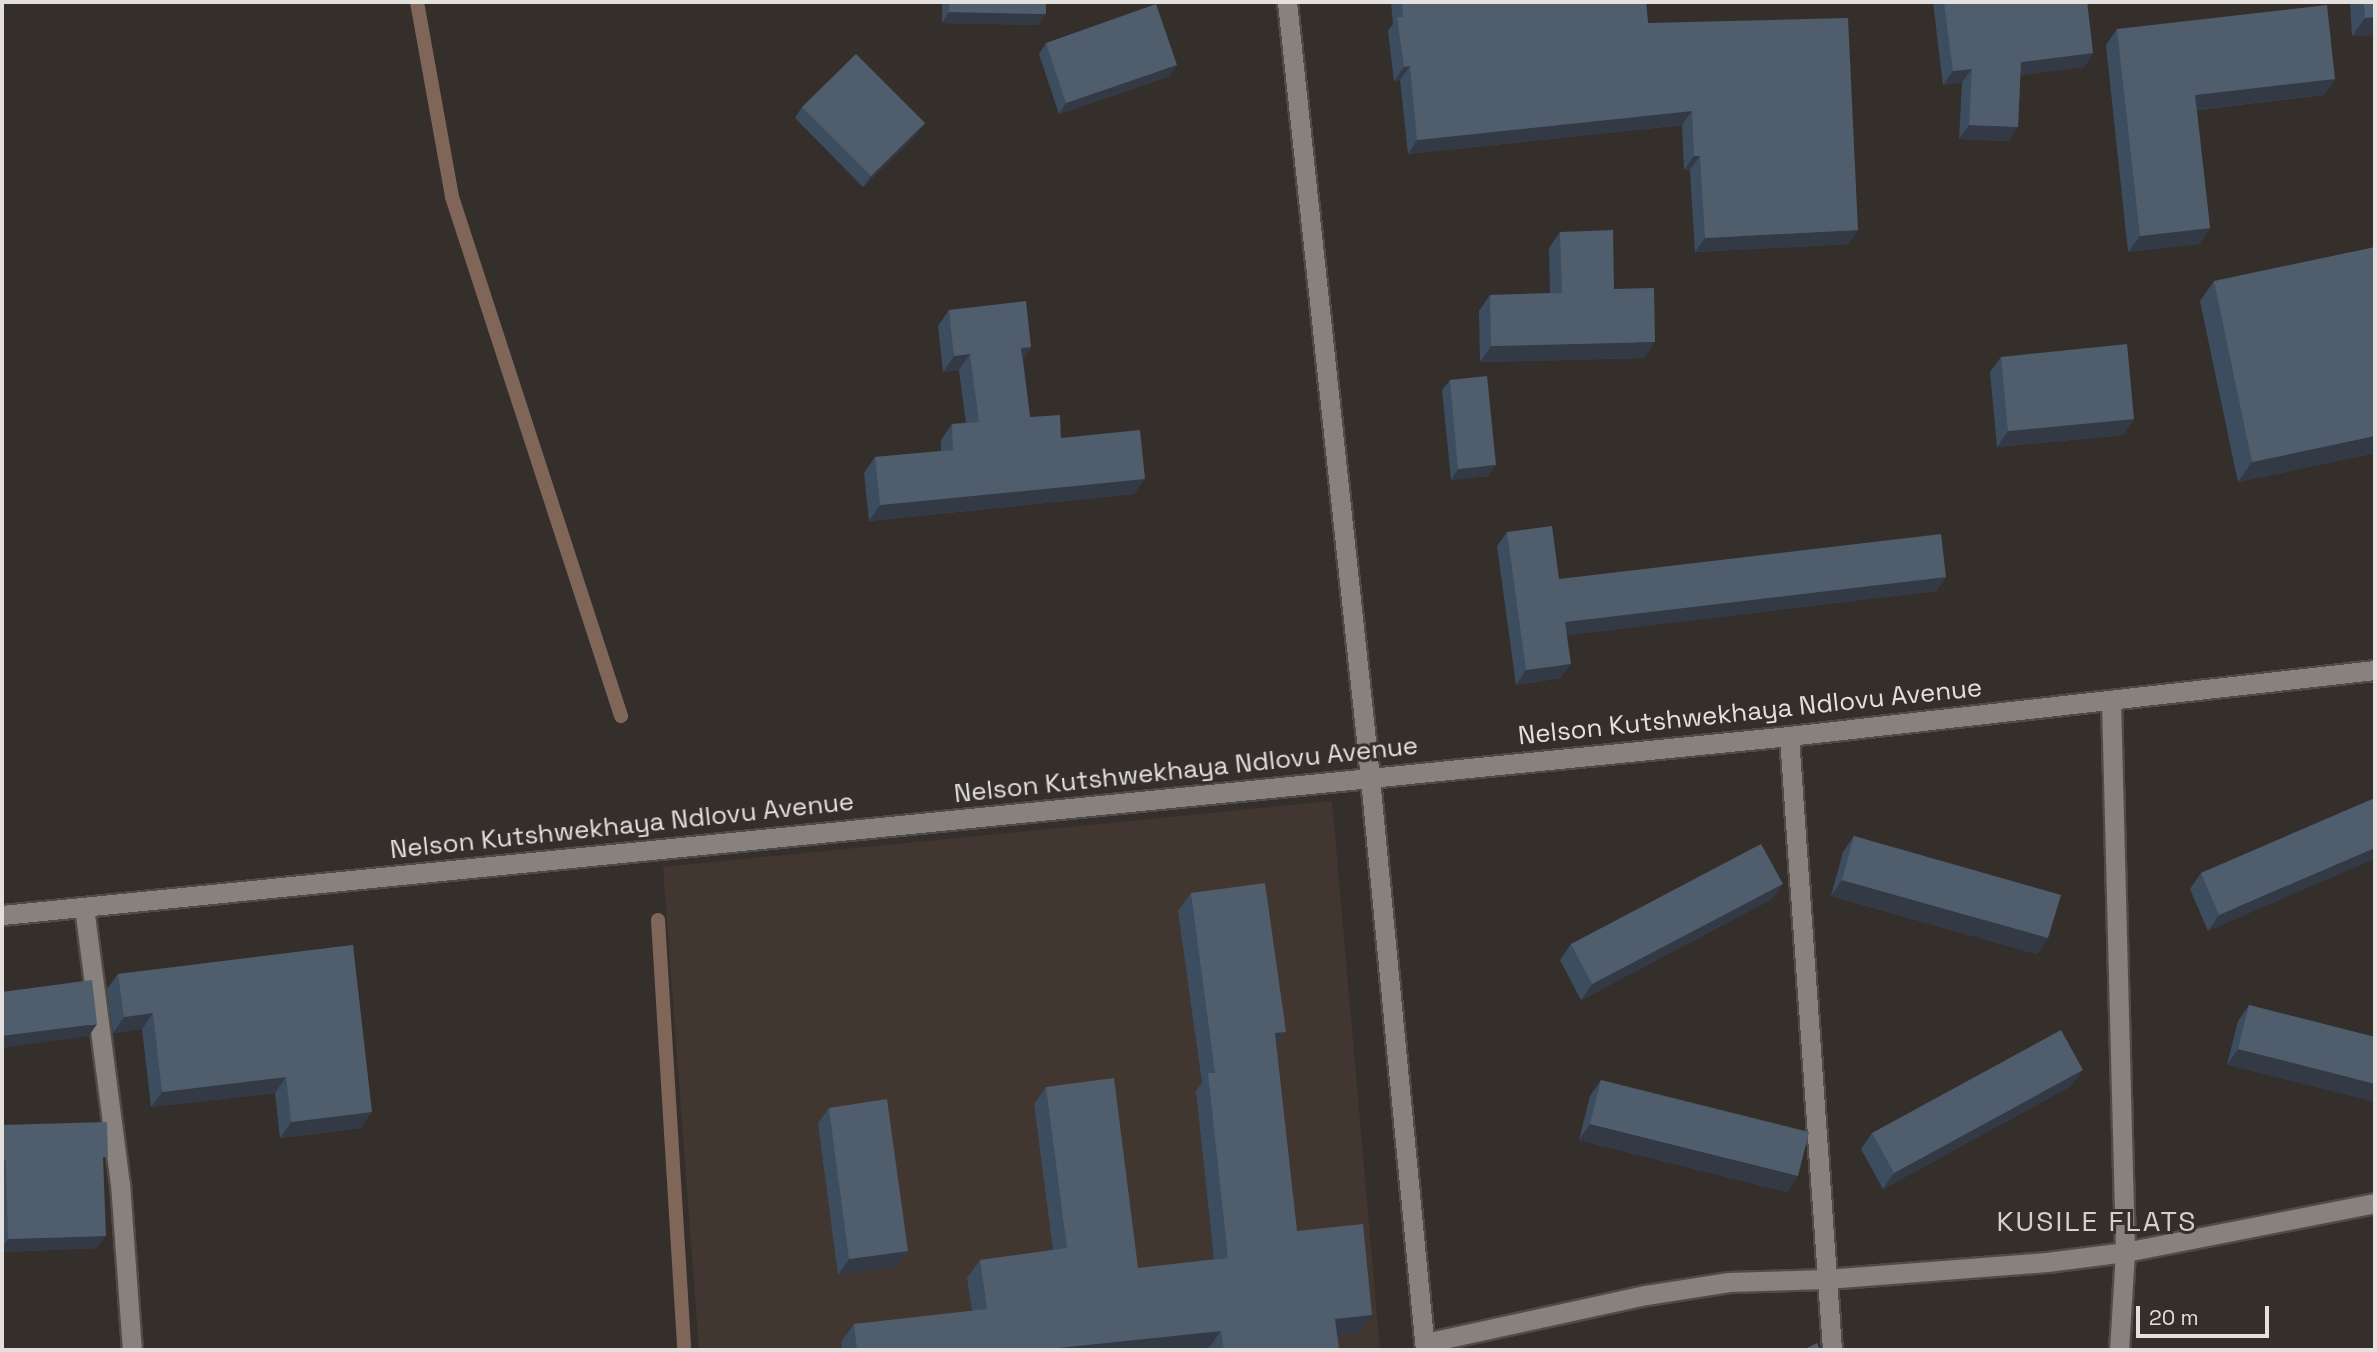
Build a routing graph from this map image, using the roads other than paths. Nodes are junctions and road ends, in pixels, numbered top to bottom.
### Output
1 (1287, 2) edge
2 (2375, 670) edge
3 (2111, 701) junction
4 (1789, 736) junction
5 (1370, 778) junction
6 (84, 907) junction
7 (2, 915) edge
8 (2375, 1203) edge
9 (2125, 1252) junction
10 (1826, 1279) junction
11 (1425, 1347) edge
12 (132, 1350) edge
13 (1832, 1350) edge
14 (2119, 1350) edge

1 - 5 street
2 - 3 street, Nelson Kutshwekhaya Ndlovu Avenue
3 - 4 street, Nelson Kutshwekhaya Ndlovu Avenue
3 - 9 street
4 - 5 street, Nelson Kutshwekhaya Ndlovu Avenue
4 - 10 street
5 - 6 street, Nelson Kutshwekhaya Ndlovu Avenue
5 - 11 street
6 - 7 street, Nelson Kutshwekhaya Ndlovu Avenue
6 - 12 street
8 - 9 street
9 - 10 street
9 - 14 street
10 - 11 street
10 - 13 street

